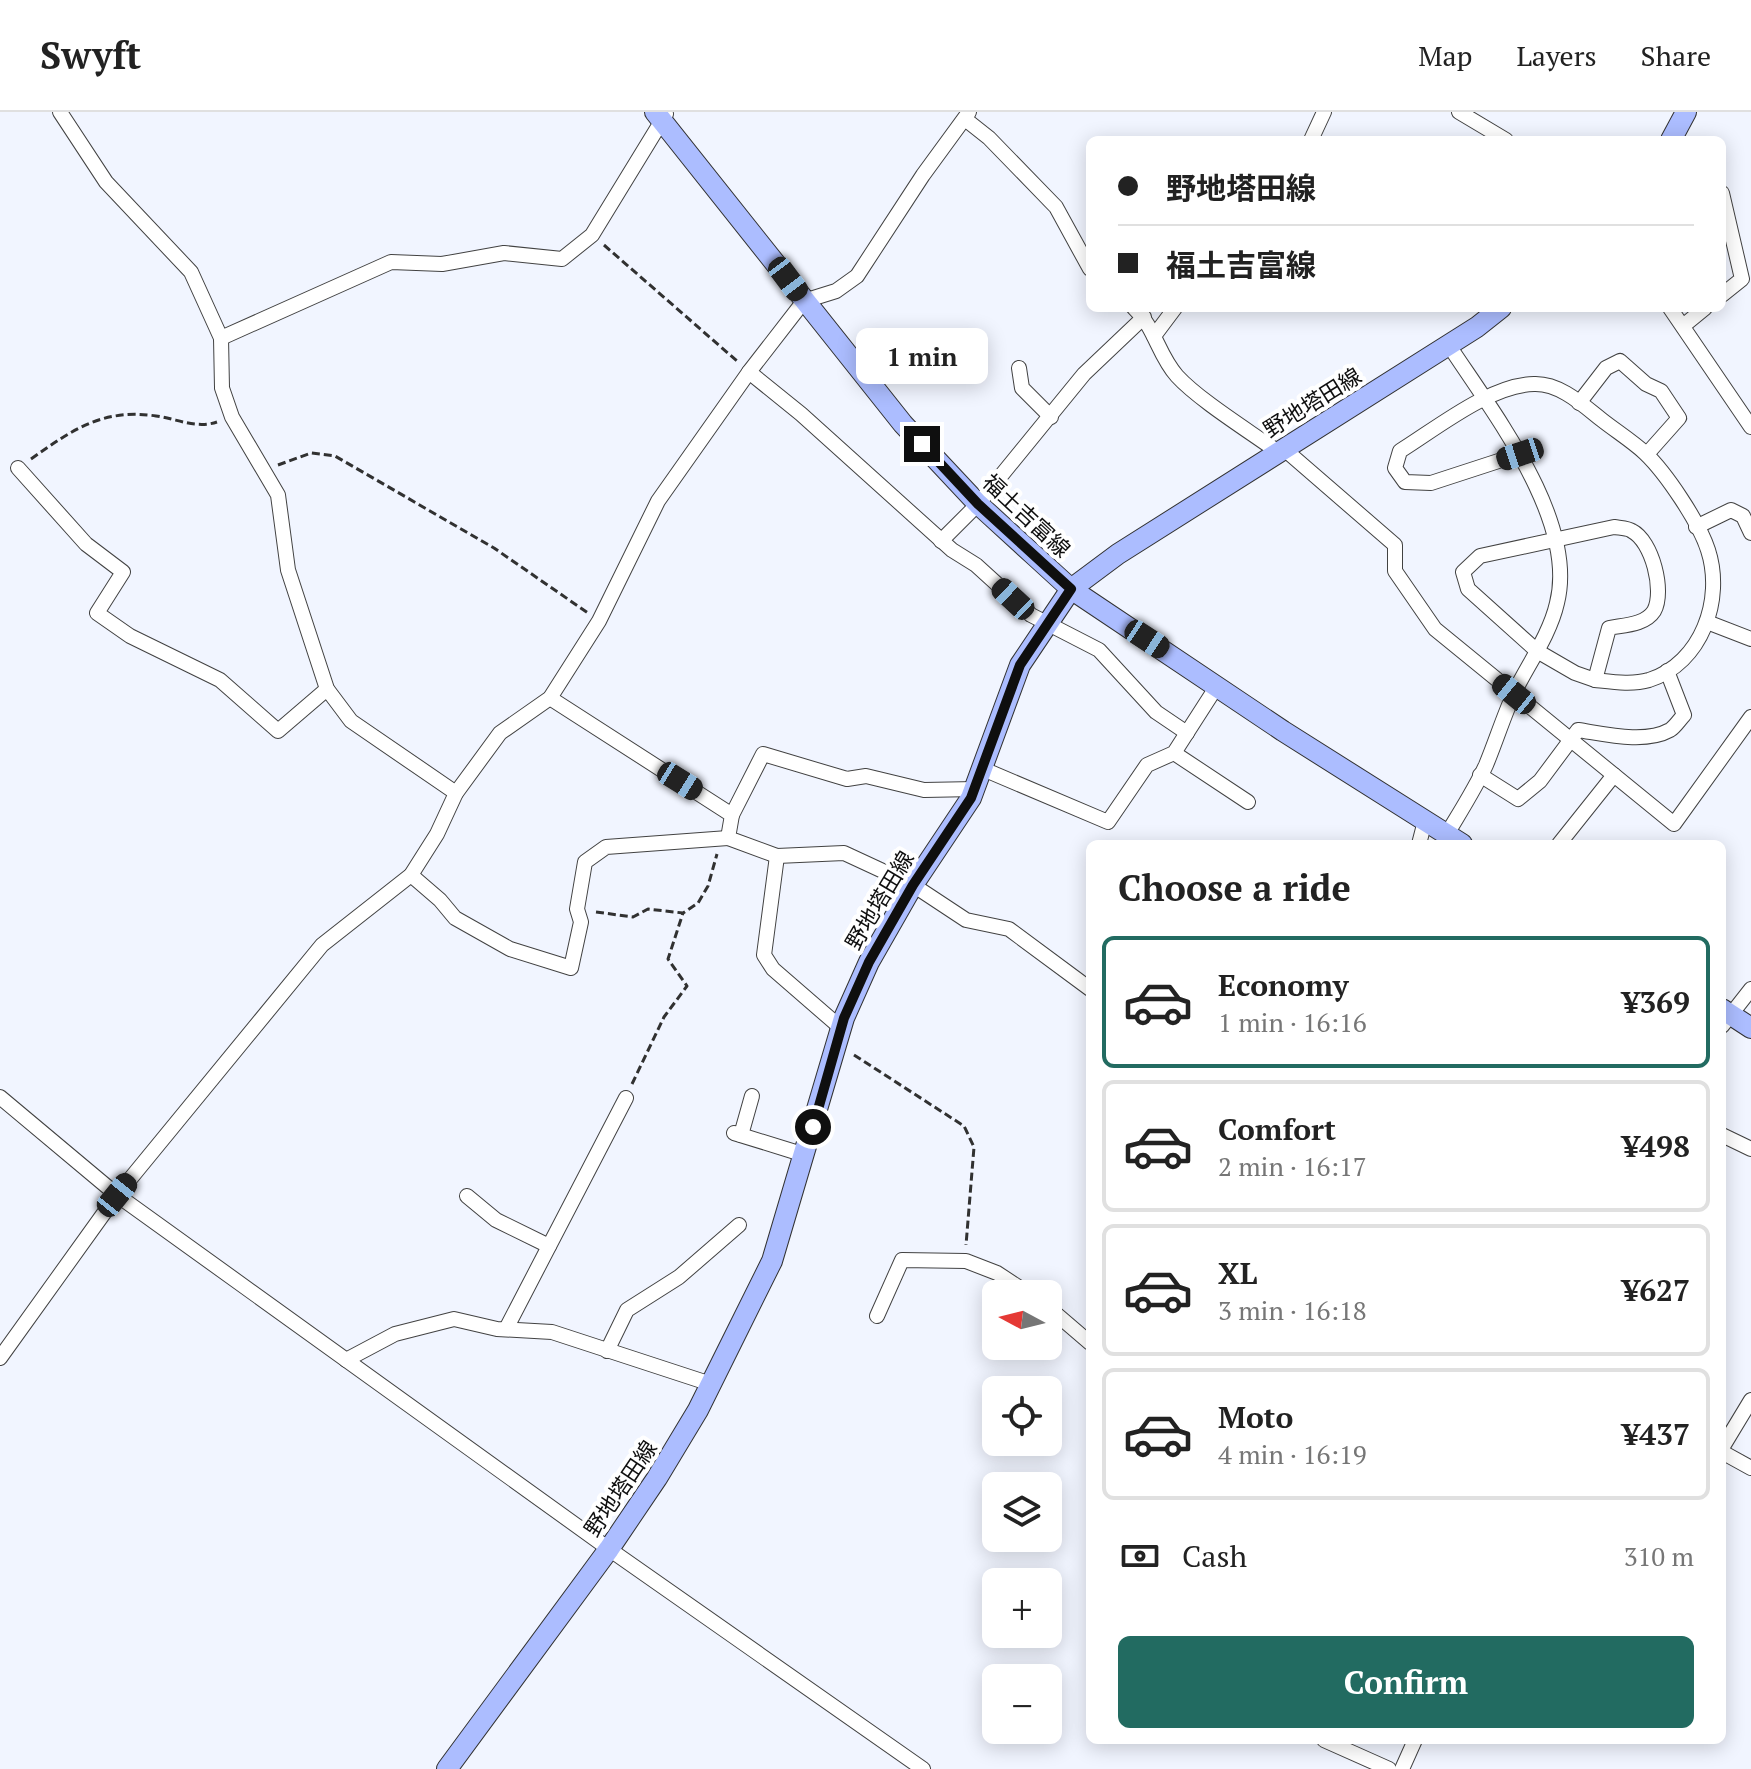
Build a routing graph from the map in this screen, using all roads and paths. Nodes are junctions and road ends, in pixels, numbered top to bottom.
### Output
1 (60, 112) edge
2 (1324, 112) edge
3 (1459, 112) edge
4 (661, 115) edge
5 (967, 115) edge
6 (1313, 136) edge
7 (1499, 136) edge
8 (1726, 208) edge
9 (592, 235) junction
10 (1086, 262) edge
11 (1747, 284) edge
12 (1726, 293) edge
13 (804, 301) junction
14 (1139, 312) edge
15 (1172, 312) edge
16 (1495, 312) edge
17 (1673, 312) edge
18 (1700, 312) edge
19 (1683, 326) junction
20 (1154, 336) junction
21 (221, 338) junction
22 (1448, 344) junction
23 (1019, 368) dead end
24 (749, 372) junction
25 (1484, 400) junction
26 (1579, 403) junction
27 (232, 417) junction
28 (1051, 417) junction
29 (1751, 427) edge
30 (1280, 450) junction
31 (1520, 454) junction
32 (1647, 454) junction
33 (18, 468) joint
34 (263, 471) junction
35 (978, 504) junction
36 (1696, 527) junction
37 (1751, 533) edge
38 (1556, 539) junction
39 (941, 541) junction
40 (1071, 589) junction
41 (599, 621) junction
42 (1047, 622) junction
43 (1707, 622) junction
44 (1751, 639) edge
45 (1537, 651) junction
46 (1667, 671) junction
47 (1595, 680) junction
48 (1217, 686) junction
49 (327, 689) junction
50 (1514, 694) junction
51 (550, 698) junction
52 (1751, 717) edge
53 (1187, 733) junction
54 (1569, 738) junction
55 (1174, 753) junction
56 (983, 769) junction
57 (1480, 775) junction
58 (1614, 775) junction
59 (975, 789) junction
60 (456, 793) junction
61 (1248, 802) dead end
62 (732, 815) junction
63 (1425, 821) junction
64 (724, 838) junction
65 (1455, 839) edge
66 (1420, 840) edge
67 (1562, 840) edge
68 (777, 856) junction
69 (411, 875) junction
70 (913, 885) junction
71 (577, 909) junction
72 (683, 913) junction
73 (1086, 986) edge
74 (1751, 989) edge
75 (1726, 1016) edge
76 (1726, 1017) edge
77 (1751, 1028) edge
78 (839, 1036) junction
79 (752, 1096) dead end
80 (0, 1097) edge
81 (626, 1098) joint
82 (1726, 1137) edge
83 (1751, 1149) edge
84 (805, 1155) junction
85 (117, 1195) junction
86 (467, 1196) dead end
87 (739, 1225) dead end
88 (549, 1246) junction
89 (966, 1261) junction
90 (1008, 1280) edge
91 (877, 1316) dead end
92 (1062, 1319) edge
93 (506, 1329) junction
94 (1086, 1340) edge
95 (607, 1351) junction
96 (0, 1358) edge
97 (346, 1360) junction
98 (711, 1384) junction
99 (1751, 1400) edge
100 (1726, 1443) edge
101 (1726, 1452) edge
102 (1751, 1468) edge
103 (609, 1549) junction
104 (1333, 1744) edge
105 (1413, 1744) edge
106 (447, 1769) edge
107 (923, 1769) edge
108 (1389, 1769) edge
109 (1402, 1769) edge

1 - 21 street
2 - 6 street
3 - 7 street
4 - 9 street
4 - 13 main road, 福土吉富線
5 - 10 street
5 - 13 street
8 - 11 street
9 - 21 street
9 - 24 path
11 - 12 street
13 - 24 street
13 - 35 main road, 福土吉富線
14 - 20 street
14 - 28 street
15 - 20 street
16 - 22 main road, 野地塔田線
17 - 19 street
18 - 19 street
19 - 29 street
20 - 30 street
21 - 27 street
22 - 25 street
22 - 30 main road, 野地塔田線
23 - 28 street
24 - 39 street
24 - 41 street
25 - 26 street
25 - 31 street
25 - 31 street
26 - 32 street
26 - 32 street
27 - 33 path
27 - 34 street
28 - 35 street
30 - 40 main road, 野地塔田線
30 - 50 street
31 - 38 street
32 - 36 street
33 - 49 street
34 - 41 path
34 - 49 street
35 - 39 street
35 - 40 main road, 福土吉富線
36 - 37 street
36 - 43 street
38 - 45 street
38 - 45 street
38 - 47 street
39 - 42 street
40 - 42 main road, 野地塔田線
40 - 48 main road, 福土吉富線
41 - 51 street
42 - 53 street
42 - 56 main road, 野地塔田線
43 - 44 street
43 - 46 street
45 - 47 street
45 - 50 street
46 - 47 street
46 - 54 street
48 - 53 street
48 - 63 main road, 福土吉富線
49 - 60 street
50 - 54 street
50 - 57 street
51 - 60 street
51 - 62 street
52 - 58 street
53 - 55 street
54 - 57 street
54 - 58 street
55 - 56 street
55 - 61 street
56 - 59 main road, 野地塔田線
57 - 65 street
58 - 67 street
59 - 62 street
59 - 70 main road, 野地塔田線
60 - 69 street
62 - 64 street
63 - 65 main road, 福土吉富線
63 - 66 street
64 - 68 street
64 - 71 street
64 - 72 path
68 - 70 street
68 - 78 street
69 - 71 street
69 - 85 street
70 - 73 street
70 - 78 main road, 野地塔田線
71 - 72 path
72 - 81 path
74 - 75 street
76 - 77 main road
78 - 84 main road, 野地塔田線
78 - 89 path
79 - 84 street
80 - 85 street
81 - 88 street
82 - 83 street
84 - 98 main road, 野地塔田線
85 - 96 street
85 - 97 street
86 - 88 street
87 - 95 street
88 - 93 street
89 - 90 street
89 - 91 street
92 - 94 street
93 - 95 street
93 - 97 street
95 - 98 street
97 - 103 street
98 - 103 main road, 野地塔田線
99 - 100 street
101 - 102 street
103 - 106 main road, 野地塔田線
103 - 107 street
104 - 108 street
105 - 109 street

